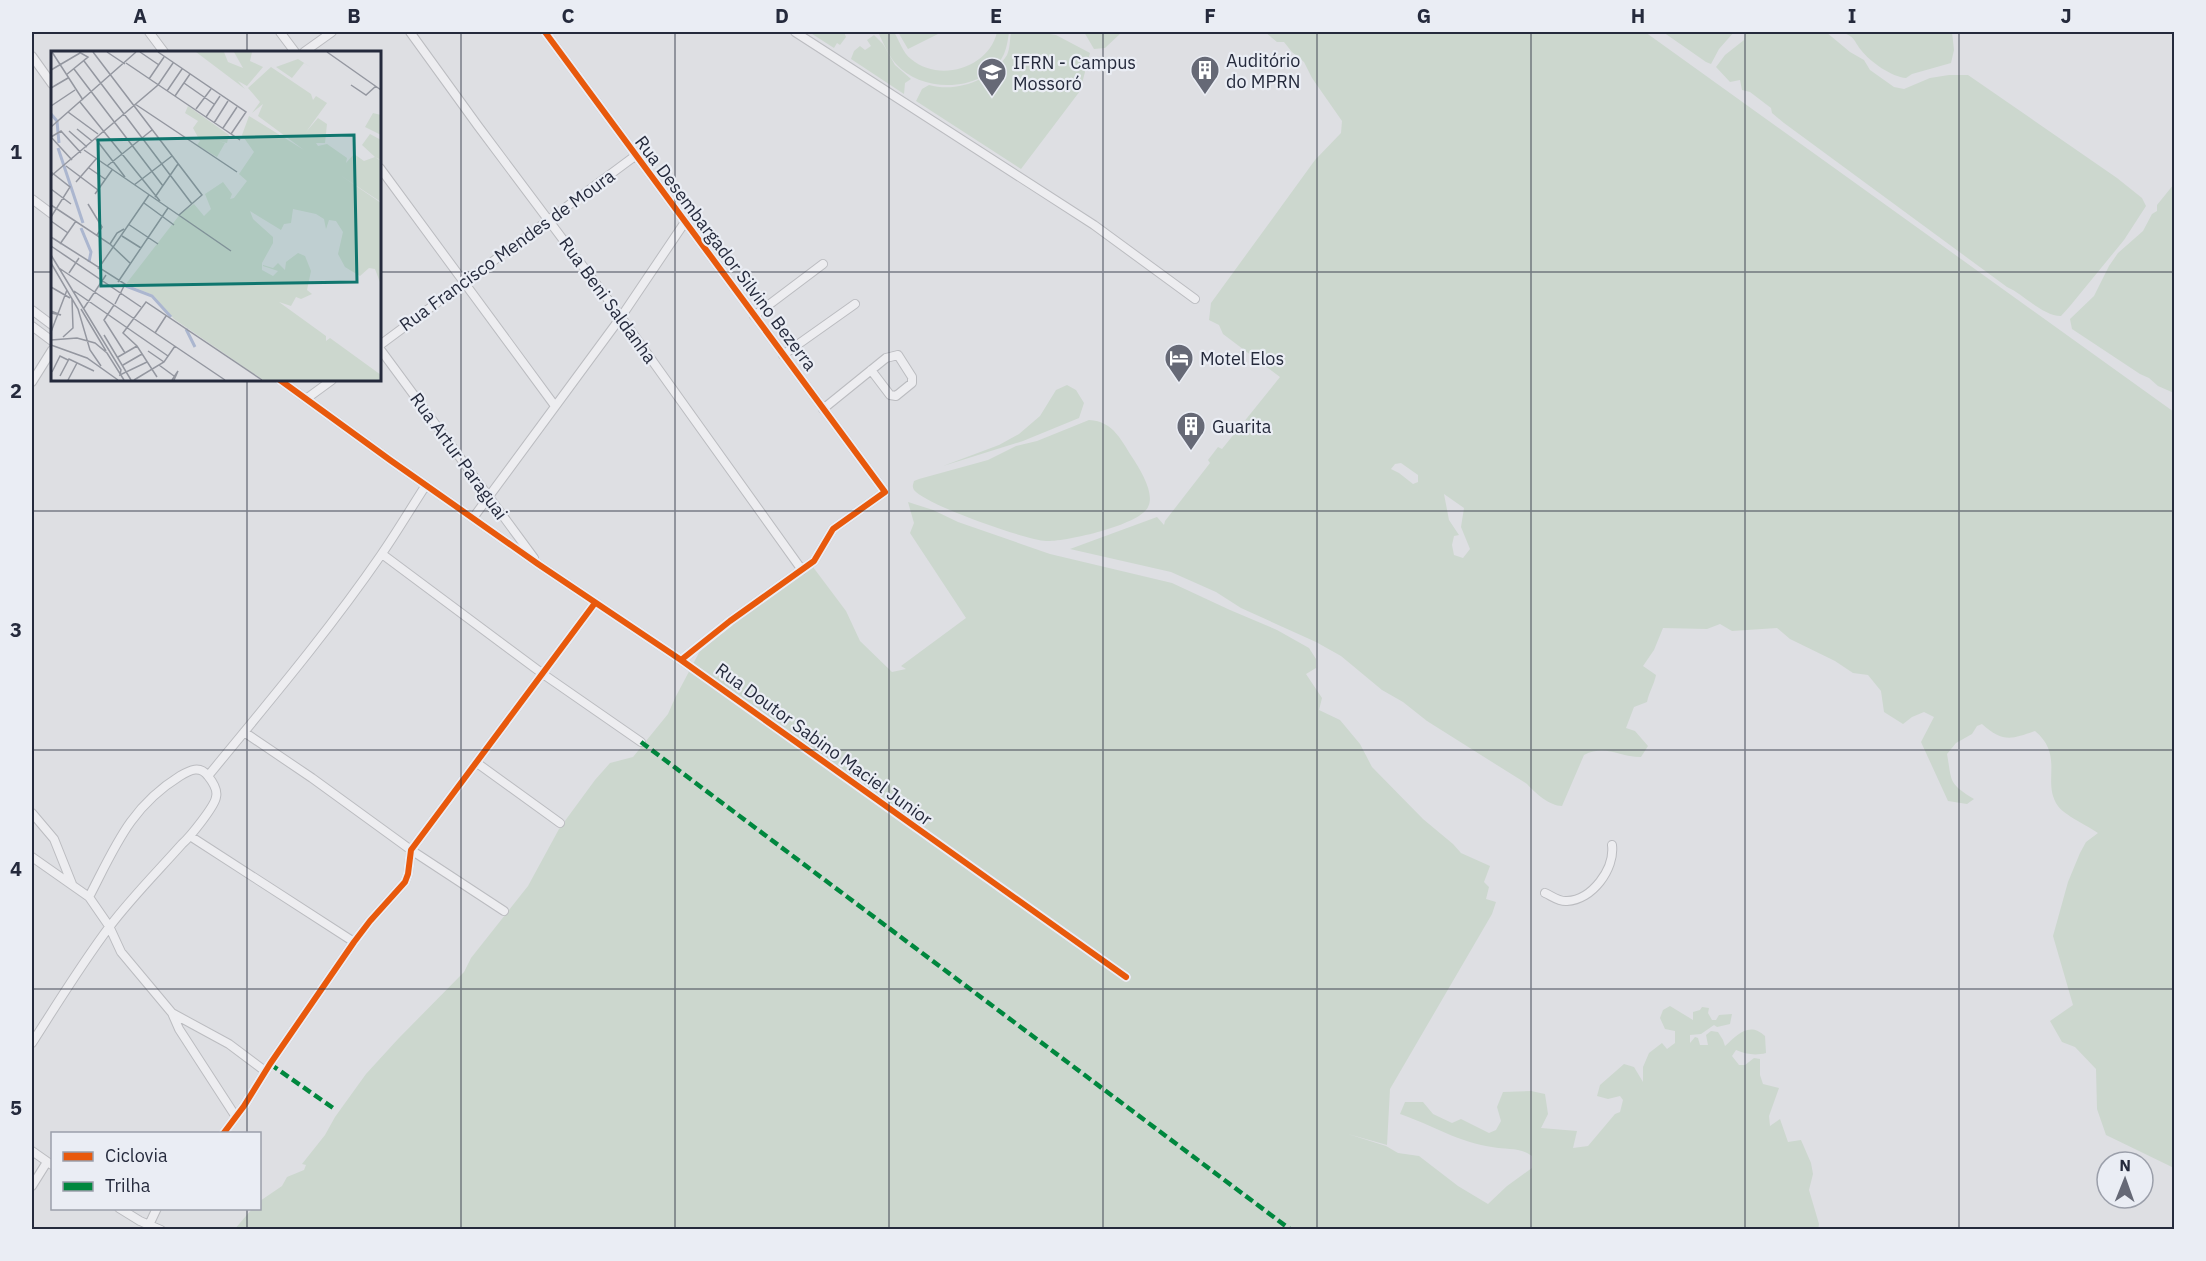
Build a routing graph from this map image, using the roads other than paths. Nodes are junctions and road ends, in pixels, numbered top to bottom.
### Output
1 (149, 32) edge
2 (280, 32) edge
3 (332, 32) edge
4 (410, 32) edge
5 (545, 32) edge
6 (795, 32) edge
7 (163, 51) edge
8 (294, 51) edge
9 (305, 51) edge
10 (32, 56) edge
11 (51, 83) edge
12 (635, 156) junction
13 (381, 169) edge
14 (32, 198) edge
15 (51, 212) edge
16 (549, 220) junction
17 (685, 222) junction
18 (823, 264) dead end
19 (463, 282) junction
20 (1195, 299) dead end
21 (855, 304) dead end
22 (32, 310) edge
23 (754, 316) junction
24 (621, 317) junction
25 (32, 326) edge
26 (51, 326) edge
27 (50, 339) edge
28 (381, 346) edge
29 (381, 348) edge
30 (51, 352) edge
31 (783, 355) junction
32 (871, 370) junction
33 (281, 381) edge
34 (331, 381) edge
35 (32, 382) edge
36 (306, 399) junction
37 (555, 406) junction
38 (823, 409) junction
39 (426, 485) junction
40 (488, 496) junction
41 (473, 518) junction
42 (382, 554) junction
43 (538, 564) junction
44 (802, 570) junction
45 (595, 603) junction
46 (681, 660) junction
47 (543, 674) junction
48 (244, 732) junction
49 (641, 742) dead end
50 (477, 763) junction
51 (208, 776) junction
52 (32, 813) edge
53 (560, 823) dead end
54 (190, 836) junction
55 (1612, 845) dead end
56 (411, 850) junction
57 (32, 857) edge
58 (73, 886) junction
59 (1545, 893) dead end
60 (89, 897) junction
61 (504, 911) dead end
62 (109, 926) junction
63 (354, 942) junction
64 (1126, 977) dead end
65 (172, 1013) junction
66 (32, 1043) edge
67 (266, 1071) junction
68 (237, 1117) junction
69 (225, 1132) edge
70 (32, 1151) edge
71 (50, 1163) edge
72 (32, 1186) edge
73 (121, 1210) edge
74 (156, 1210) edge
75 (149, 1225) junction
76 (161, 1230) edge

1 - 7 street
2 - 8 street
3 - 9 street
4 - 16 street, Rua Beni Saldanha
5 - 12 street, Rua Desembargador Silvino Bezerra
6 - 20 street
10 - 11 street
12 - 16 street, Rua Francisco Mendes de Moura
12 - 17 street, Rua Desembargador Silvino Bezerra
13 - 19 street
14 - 15 street
16 - 19 street, Rua Francisco Mendes de Moura
16 - 24 street, Rua Beni Saldanha
17 - 23 street, Rua Desembargador Silvino Bezerra
17 - 24 street
18 - 23 street
19 - 28 street, Rua Francisco Mendes de Moura
19 - 37 street
21 - 31 street
22 - 26 street
23 - 31 street, Rua Desembargador Silvino Bezerra
24 - 37 street
24 - 44 street, Rua Beni Saldanha
25 - 27 street
29 - 40 street, Rua Artur Paraguai
30 - 35 street
31 - 38 street, Rua Desembargador Silvino Bezerra
32 - 32 street
32 - 38 street
33 - 36 street, Rua Doutor Sabino Maciel Junior
34 - 36 street
36 - 39 street, Rua Doutor Sabino Maciel Junior
37 - 40 street
38 - 44 street, Rua Desembargador Silvino Bezerra
39 - 41 street, Rua Doutor Sabino Maciel Junior
39 - 42 street
40 - 41 street
40 - 43 street, Rua Artur Paraguai
41 - 43 street, Rua Doutor Sabino Maciel Junior
42 - 47 street
42 - 48 street
43 - 45 street, Rua Doutor Sabino Maciel Junior
44 - 46 street
45 - 46 street, Rua Doutor Sabino Maciel Junior
45 - 47 street
46 - 64 street, Rua Doutor Sabino Maciel Junior
47 - 49 street
47 - 50 street
48 - 51 street
48 - 56 street
50 - 53 street
50 - 56 street
51 - 54 street
51 - 60 street
52 - 58 street
54 - 62 street
54 - 63 street
55 - 59 street
56 - 61 street
56 - 63 street
57 - 58 street
58 - 60 street
60 - 62 street
62 - 65 street
62 - 66 street
63 - 67 street
65 - 67 street
65 - 68 street
67 - 68 street
68 - 69 street
70 - 71 street
71 - 72 street
73 - 75 street
74 - 75 street
75 - 76 street

